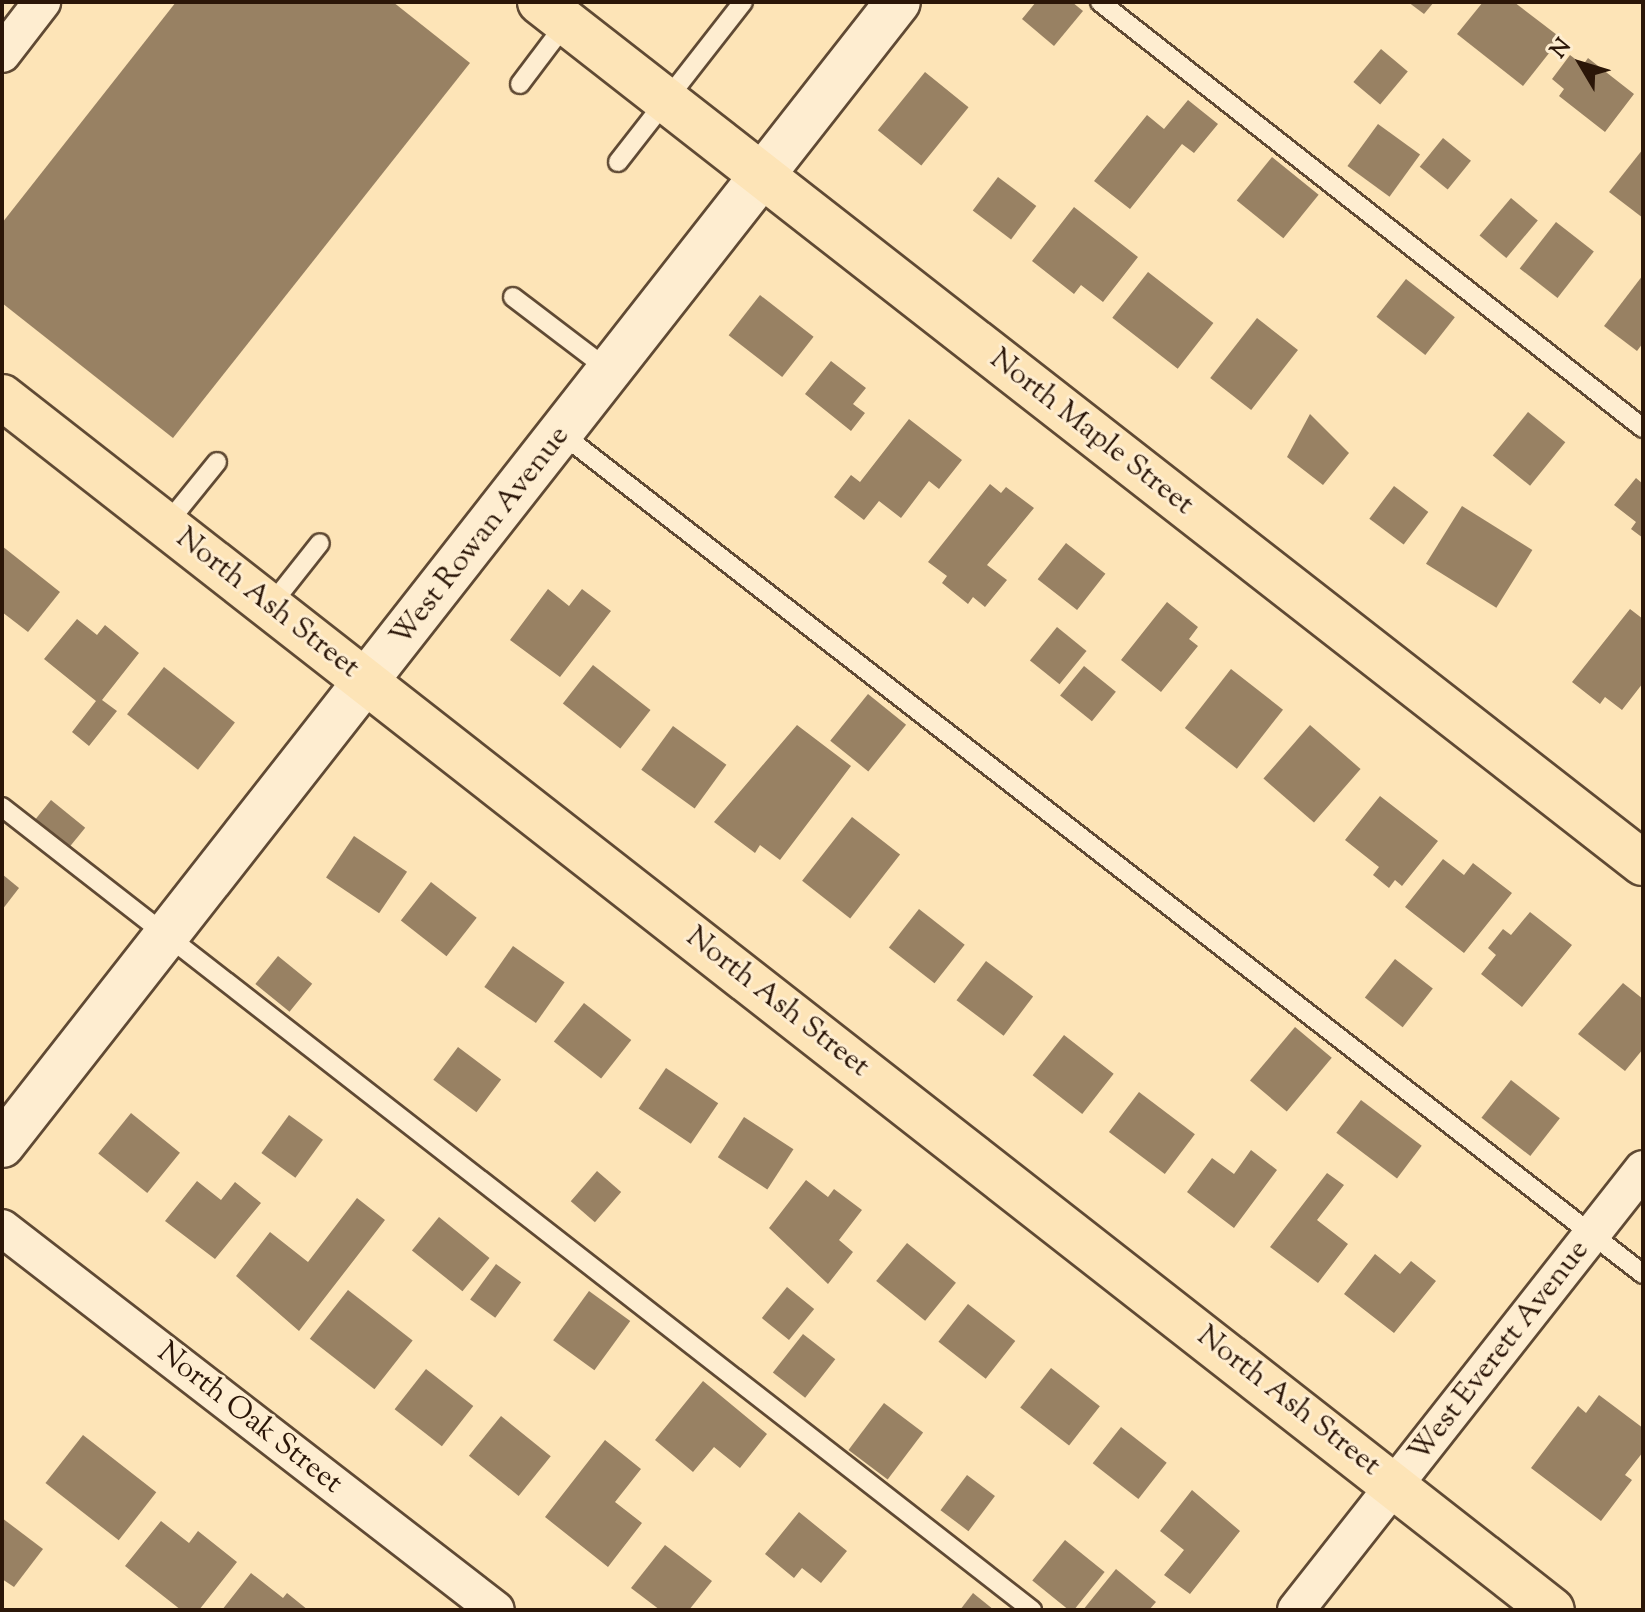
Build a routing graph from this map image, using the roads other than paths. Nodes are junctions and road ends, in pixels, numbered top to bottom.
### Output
1 (42, 2) edge
2 (743, 2) edge
3 (898, 2) edge
4 (1100, 2) edge
5 (553, 12) edge
6 (2, 54) edge
7 (520, 84) dead end
8 (666, 101) junction
9 (618, 162) dead end
10 (760, 176) junction
11 (513, 297) dead end
12 (610, 371) junction
13 (2, 397) edge
14 (1643, 428) edge
15 (562, 434) junction
16 (217, 462) dead end
17 (166, 525) junction
18 (320, 543) dead end
19 (270, 606) junction
20 (367, 682) junction
21 (2, 807) edge
22 (1643, 863) edge
23 (168, 935) junction
24 (2, 1145) edge
25 (1643, 1169) edge
26 (2, 1228) edge
27 (1592, 1234) junction
28 (1643, 1274) edge
29 (1395, 1486) junction
30 (496, 1610) edge
31 (1032, 1610) edge
32 (1296, 1610) edge
33 (1552, 1610) edge

1 - 6 street
2 - 8 lane
3 - 10 street, West Rowan Avenue
4 - 14 lane
5 - 7 lane
5 - 8 main road, North Maple Street
8 - 9 lane
8 - 10 main road, North Maple Street
10 - 12 street, West Rowan Avenue
10 - 22 main road, North Maple Street
11 - 12 lane
12 - 15 street, West Rowan Avenue
13 - 17 main road, North Ash Street
15 - 20 street, West Rowan Avenue
15 - 27 lane
16 - 17 lane
17 - 19 main road, North Ash Street
18 - 19 lane
19 - 20 main road, North Ash Street
20 - 23 street, West Rowan Avenue
20 - 29 main road, North Ash Street
21 - 23 lane
23 - 24 street, West Rowan Avenue
23 - 31 lane
25 - 27 street, West Everett Avenue
26 - 30 street, North Oak Street
27 - 28 lane
27 - 29 street, West Everett Avenue
29 - 32 street, West Everett Avenue
29 - 33 main road, North Ash Street

